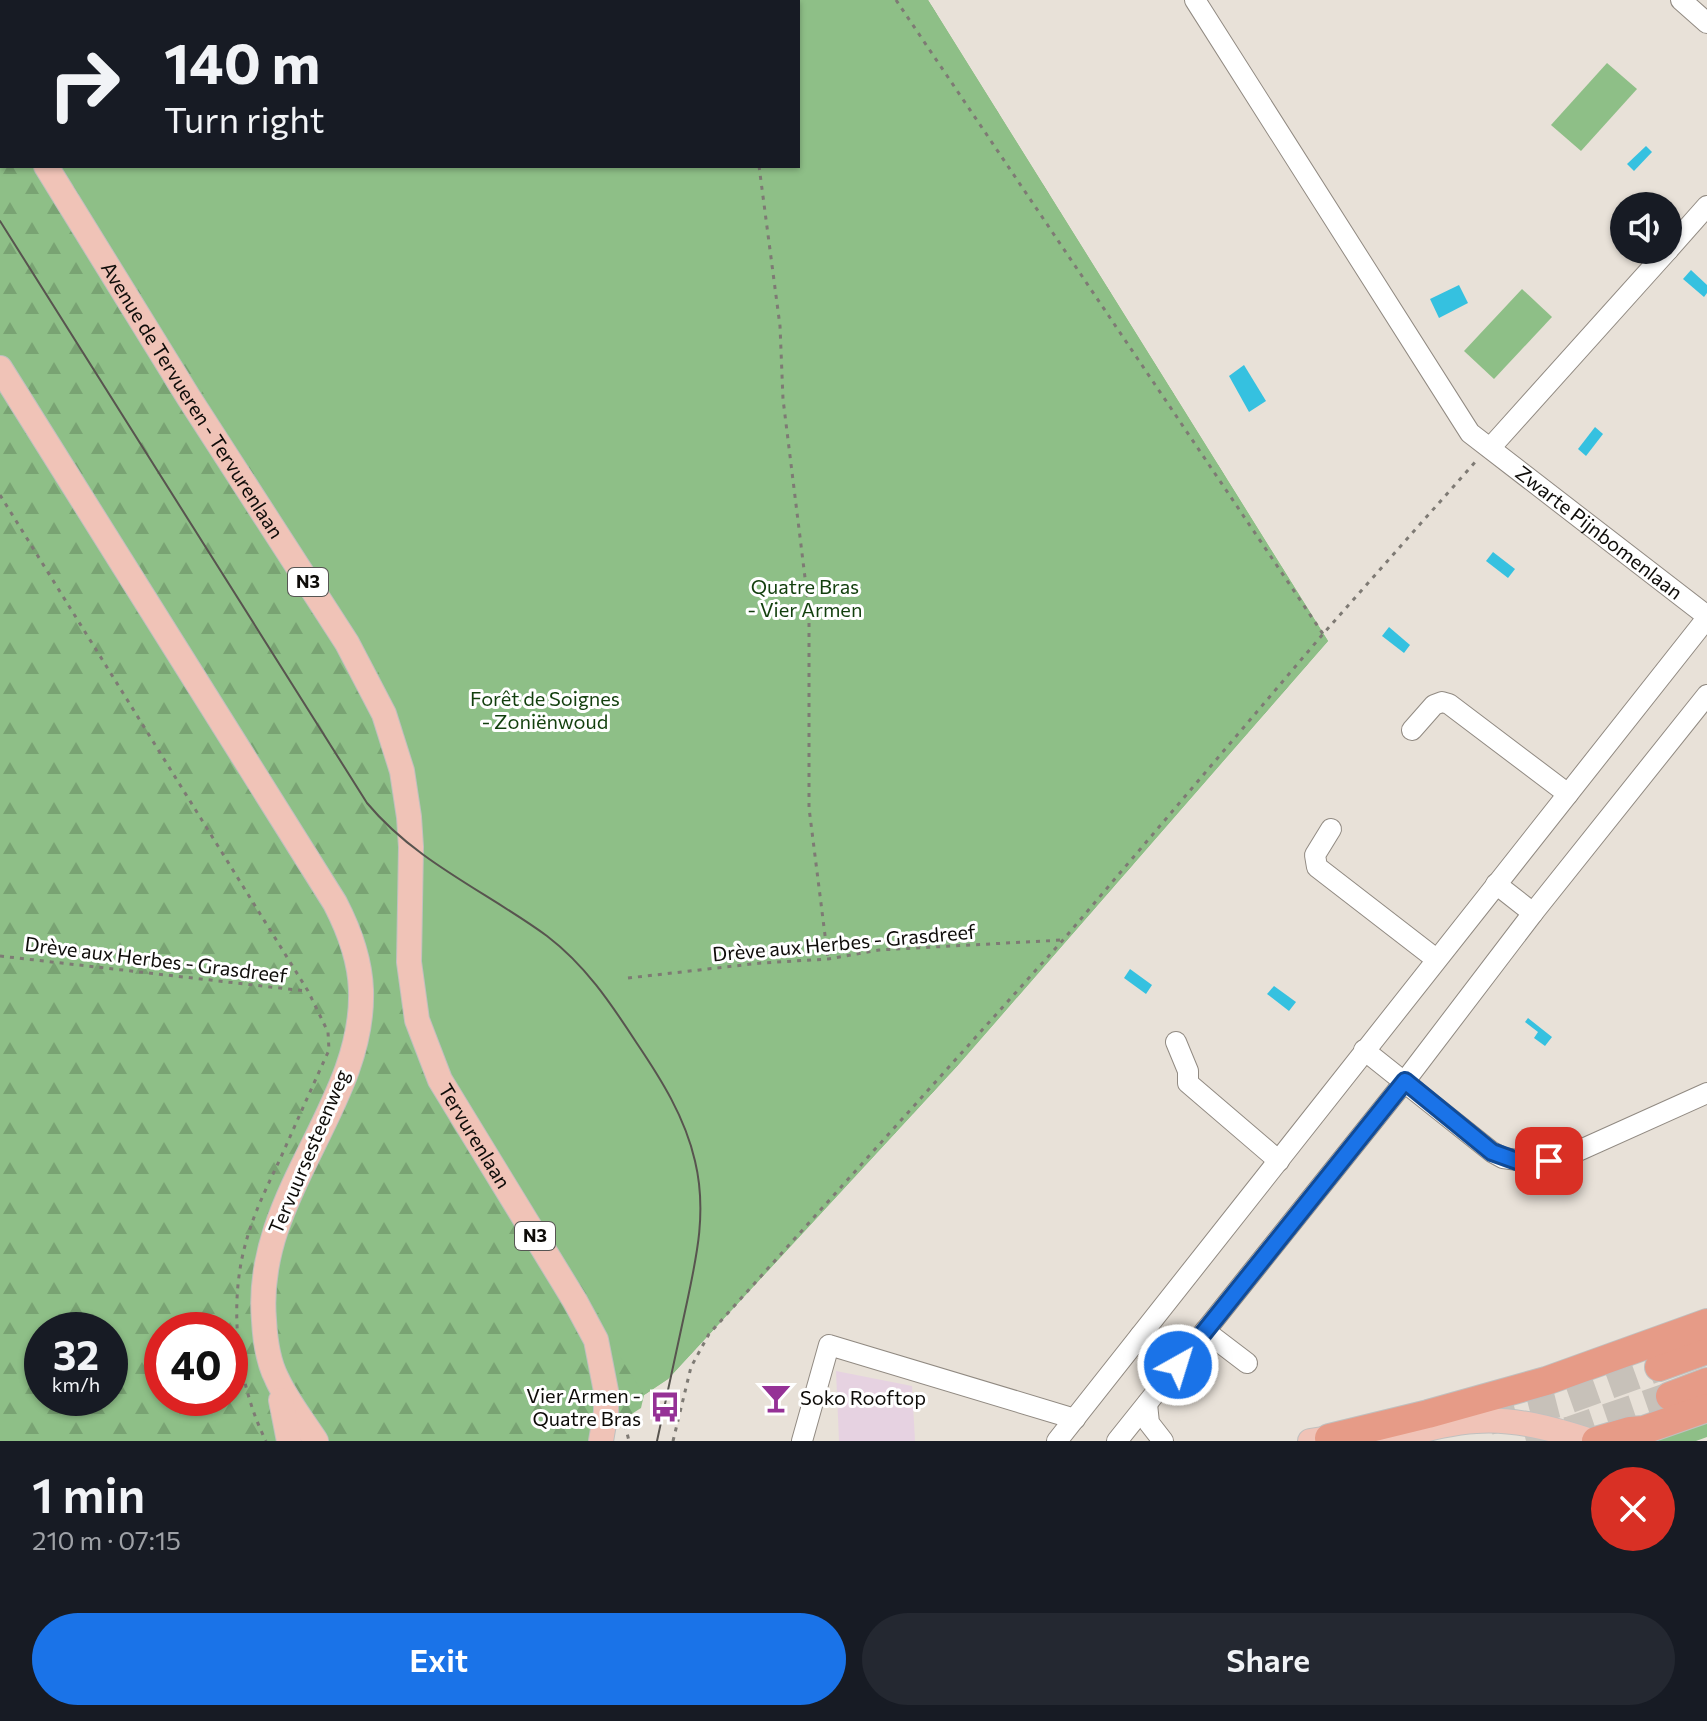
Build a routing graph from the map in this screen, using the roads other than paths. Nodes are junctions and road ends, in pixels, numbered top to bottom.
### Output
1 (1195, 0) edge
2 (1681, 0) edge
3 (1707, 23) edge
4 (47, 168) edge
5 (1707, 206) edge
6 (1682, 234) edge
7 (1655, 264) edge
8 (0, 368) edge
9 (1491, 447) junction
10 (1707, 617) edge
11 (1707, 695) edge
12 (1412, 730) dead end
13 (1568, 794) junction
14 (1331, 829) dead end
15 (1496, 884) junction
16 (1533, 913) junction
17 (1436, 959) junction
18 (1176, 1042) dead end
19 (425, 1047) joint
20 (1364, 1050) junction
21 (1405, 1081) junction
22 (1707, 1093) edge
23 (1279, 1161) junction
24 (1707, 1323) edge
25 (1205, 1331) junction
26 (1140, 1336) junction
27 (1707, 1350) edge
28 (1247, 1363) dead end
29 (1178, 1365) junction
30 (1659, 1367) tunnel mouth
31 (276, 1378) junction
32 (1707, 1382) edge
33 (1670, 1396) tunnel mouth
34 (1147, 1404) junction
35 (1707, 1408) edge
36 (1075, 1419) junction
37 (1638, 1436) edge
38 (602, 1440) edge
39 (1331, 1440) edge
40 (289, 1441) edge
41 (316, 1441) edge
42 (802, 1441) edge
43 (1057, 1441) edge
44 (1117, 1441) edge
45 (1163, 1441) edge
46 (1379, 1441) edge
47 (1593, 1441) edge

1 - 9 street, Zwarte Pijnbomenlaan
2 - 3 street
4 - 19 main road, Avenue de Tervueren - Tervurenlaan / N3
5 - 6 street
7 - 9 street
8 - 31 main road, Tervuursesteenweg
9 - 10 street, Zwarte Pijnbomenlaan
10 - 13 street
11 - 16 street
12 - 13 street
13 - 15 street
14 - 17 street
15 - 16 street
15 - 17 street
16 - 21 street
17 - 20 street
18 - 23 street
19 - 38 main road, Tervurenlaan / N3
20 - 21 street
20 - 23 street
21 - 22 street
21 - 25 street
23 - 26 street
24 - 39 highway
25 - 28 street
25 - 29 street
26 - 29 street
26 - 36 street
27 - 30 highway
29 - 34 street
31 - 40 main road
31 - 41 main road, Tervuursesteenweg
32 - 33 highway
34 - 44 street
34 - 45 street
35 - 37 highway
36 - 42 street
36 - 43 street
37 - 47 highway
46 - 47 main road

